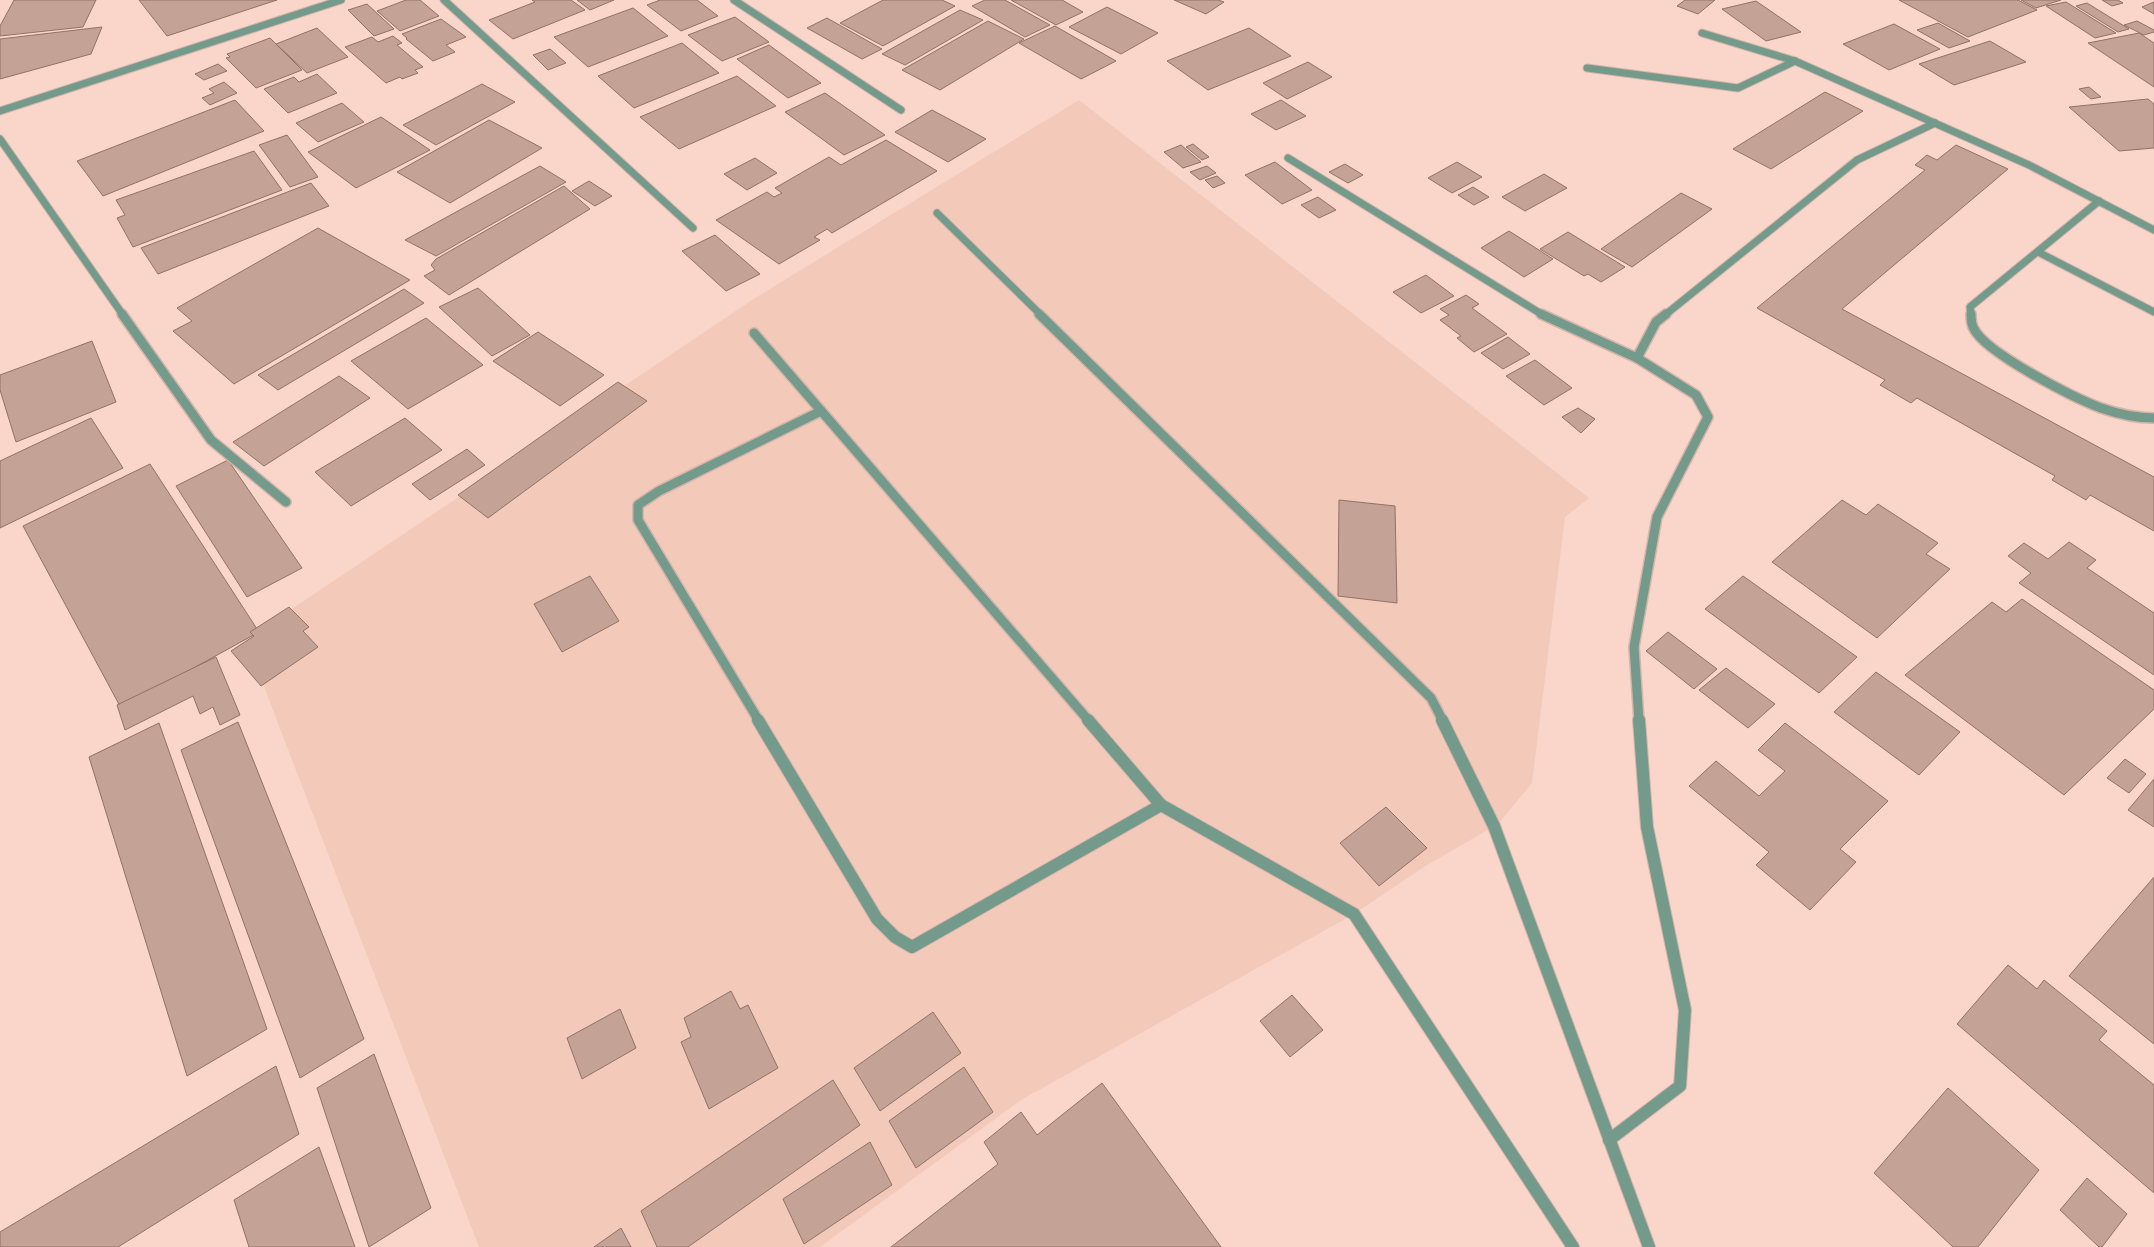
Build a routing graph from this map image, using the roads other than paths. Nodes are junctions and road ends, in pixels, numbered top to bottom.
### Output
1 (341, 0) edge
2 (444, 0) edge
3 (734, 0) edge
4 (1702, 33) dead end
5 (1795, 60) junction
6 (1587, 68) dead end
7 (901, 110) dead end
8 (0, 111) edge
9 (1935, 123) junction
10 (0, 139) edge
11 (1288, 158) dead end
12 (2099, 201) junction
13 (937, 213) dead end
14 (693, 228) dead end
15 (2154, 230) edge
16 (2038, 252) junction
17 (2154, 312) edge
18 (754, 333) dead end
19 (1637, 358) junction
20 (821, 411) junction
21 (2154, 418) edge
22 (286, 502) dead end
23 (1161, 805) junction
24 (1608, 1140) junction
25 (1573, 1247) edge
26 (1649, 1247) edge

1 - 8 street
2 - 14 street
3 - 7 street
4 - 5 street
5 - 6 street
5 - 9 street
9 - 12 street
9 - 19 street
10 - 22 street
11 - 19 street
12 - 15 street
12 - 16 street
13 - 24 street
16 - 17 street
16 - 21 street
18 - 20 street
19 - 24 street
20 - 23 street
20 - 23 street
23 - 25 street
24 - 26 street

